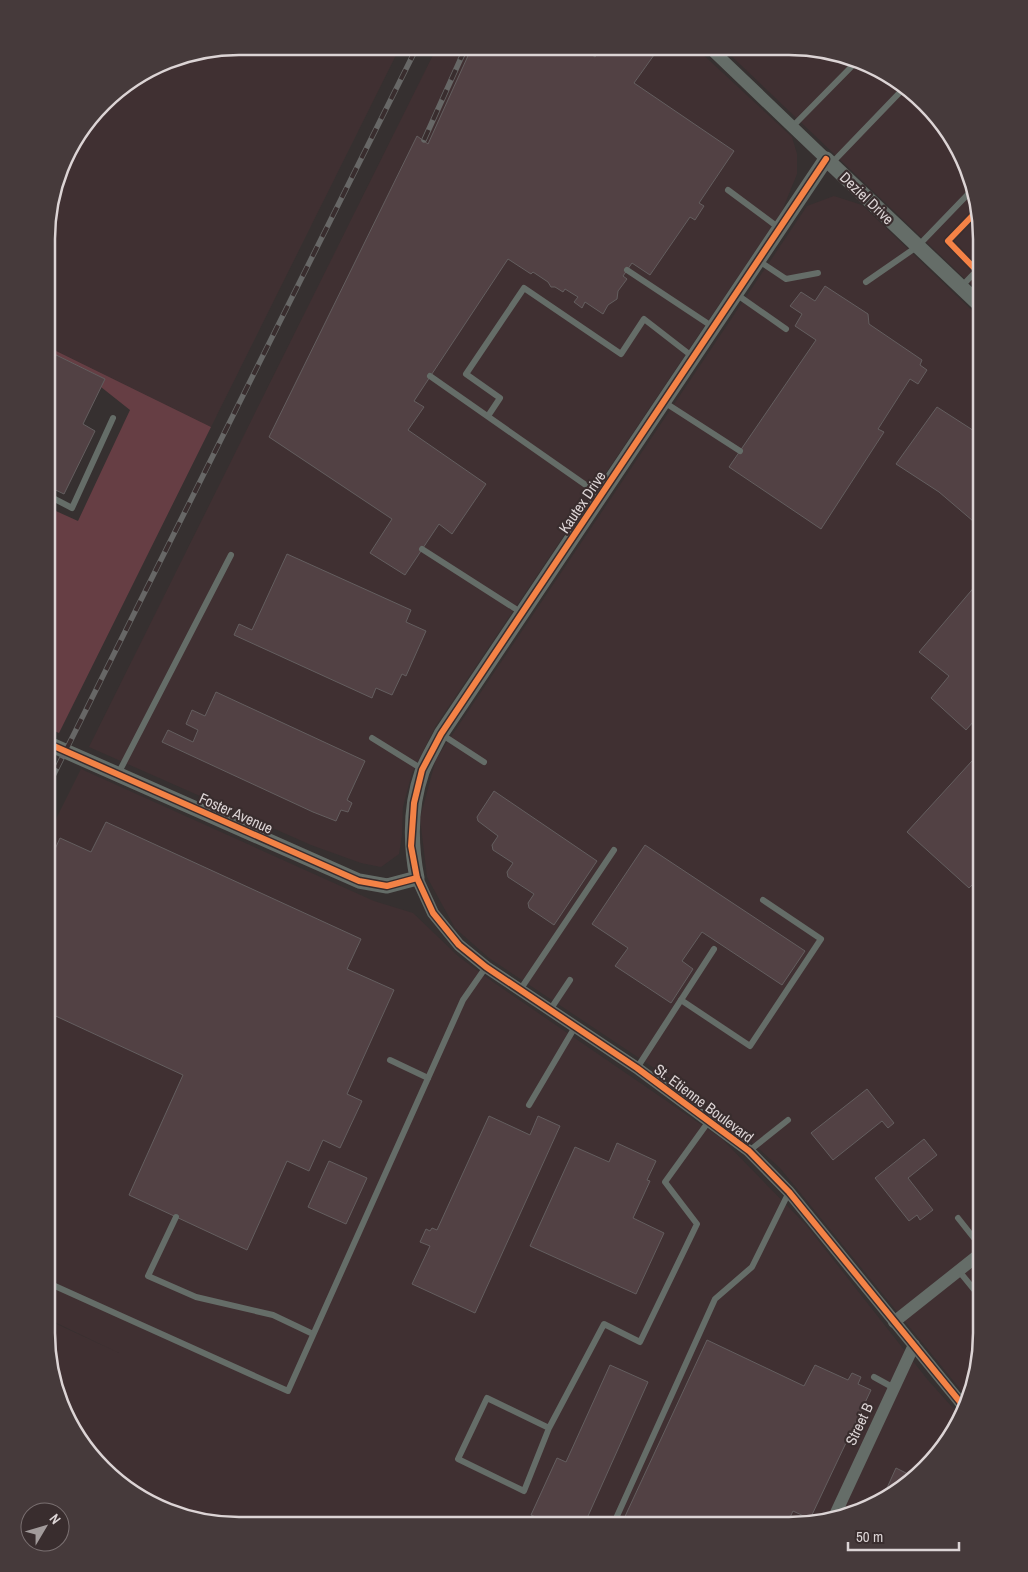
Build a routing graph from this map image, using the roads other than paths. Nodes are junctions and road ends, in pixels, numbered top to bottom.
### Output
1 (717, 55) edge
2 (852, 66) edge
3 (900, 92) edge
4 (792, 127) junction
5 (829, 162) junction
6 (728, 190) dead end
7 (968, 195) edge
8 (780, 229) junction
9 (918, 246) junction
10 (758, 261) junction
11 (627, 270) dead end
12 (818, 274) dead end
13 (973, 274) edge
14 (866, 282) dead end
15 (961, 287) junction
16 (736, 294) junction
17 (973, 298) edge
18 (714, 328) junction
19 (786, 329) dead end
20 (694, 357) junction
21 (430, 376) dead end
22 (664, 402) junction
23 (488, 416) junction
24 (112, 418) dead end
25 (740, 451) dead end
26 (601, 496) junction
27 (55, 499) edge
28 (422, 549) dead end
29 (231, 555) dead end
30 (522, 613) junction
31 (441, 734) junction
32 (372, 738) dead end
33 (55, 746) edge
34 (484, 762) dead end
35 (423, 770) junction
36 (118, 774) junction
37 (614, 850) dead end
38 (418, 878) junction
39 (764, 900) dead end
40 (714, 949) dead end
41 (486, 967) junction
42 (570, 980) dead end
43 (520, 990) junction
44 (681, 1000) junction
45 (550, 1010) junction
46 (574, 1027) junction
47 (390, 1060) dead end
48 (637, 1068) junction
49 (428, 1078) junction
50 (529, 1105) dead end
51 (709, 1120) junction
52 (788, 1120) dead end
53 (749, 1151) junction
54 (789, 1192) junction
55 (176, 1217) dead end
56 (958, 1218) dead end
57 (973, 1236) edge
58 (973, 1259) edge
59 (959, 1270) junction
60 (55, 1286) edge
61 (973, 1288) edge
62 (894, 1322) junction
63 (313, 1334) junction
64 (914, 1345) junction
65 (874, 1377) dead end
66 (894, 1388) junction
67 (960, 1402) edge
68 (550, 1428) junction
69 (837, 1511) edge
70 (616, 1517) edge

1 - 4 street, Deziel Drive
2 - 4 lane
3 - 5 lane
4 - 5 street, Deziel Drive
5 - 8 street, Kautex Drive
5 - 9 street, Deziel Drive
6 - 8 lane
7 - 9 lane
8 - 10 street, Kautex Drive
9 - 14 lane
9 - 15 street, Deziel Drive
10 - 12 lane
10 - 16 street, Kautex Drive
11 - 18 lane
13 - 15 lane
15 - 17 street, Deziel Drive
16 - 18 street, Kautex Drive
16 - 19 lane
18 - 20 street, Kautex Drive
20 - 22 street, Kautex Drive
20 - 23 lane
21 - 23 lane
22 - 25 lane
22 - 26 street, Kautex Drive
23 - 26 lane
24 - 27 lane
26 - 30 street, Kautex Drive
28 - 30 lane
29 - 36 lane
30 - 31 street, Kautex Drive
31 - 34 lane
31 - 35 street, Kautex Drive
32 - 35 lane
33 - 36 street, Foster Avenue
35 - 38 street, Kautex Drive
36 - 38 street, Foster Avenue
37 - 43 lane
38 - 41 street, St. Etienne Boulevard
39 - 44 lane
40 - 44 lane
41 - 43 street, St. Etienne Boulevard
41 - 49 lane
42 - 45 lane
43 - 45 street, St. Etienne Boulevard
44 - 48 lane
45 - 46 street, St. Etienne Boulevard
46 - 48 street, St. Etienne Boulevard
46 - 50 lane
47 - 49 lane
48 - 51 street, St. Etienne Boulevard
49 - 63 lane
51 - 53 street, St. Etienne Boulevard
51 - 68 lane
52 - 53 lane
53 - 54 street, St. Etienne Boulevard
54 - 62 street, St. Etienne Boulevard
54 - 70 lane
55 - 63 lane
56 - 57 lane
58 - 59 street
59 - 61 lane
59 - 62 street
60 - 63 lane
62 - 64 street, St. Etienne Boulevard
64 - 66 street, Street B
64 - 67 street, St. Etienne Boulevard
65 - 66 lane
66 - 69 street, Street B
68 - 68 lane

